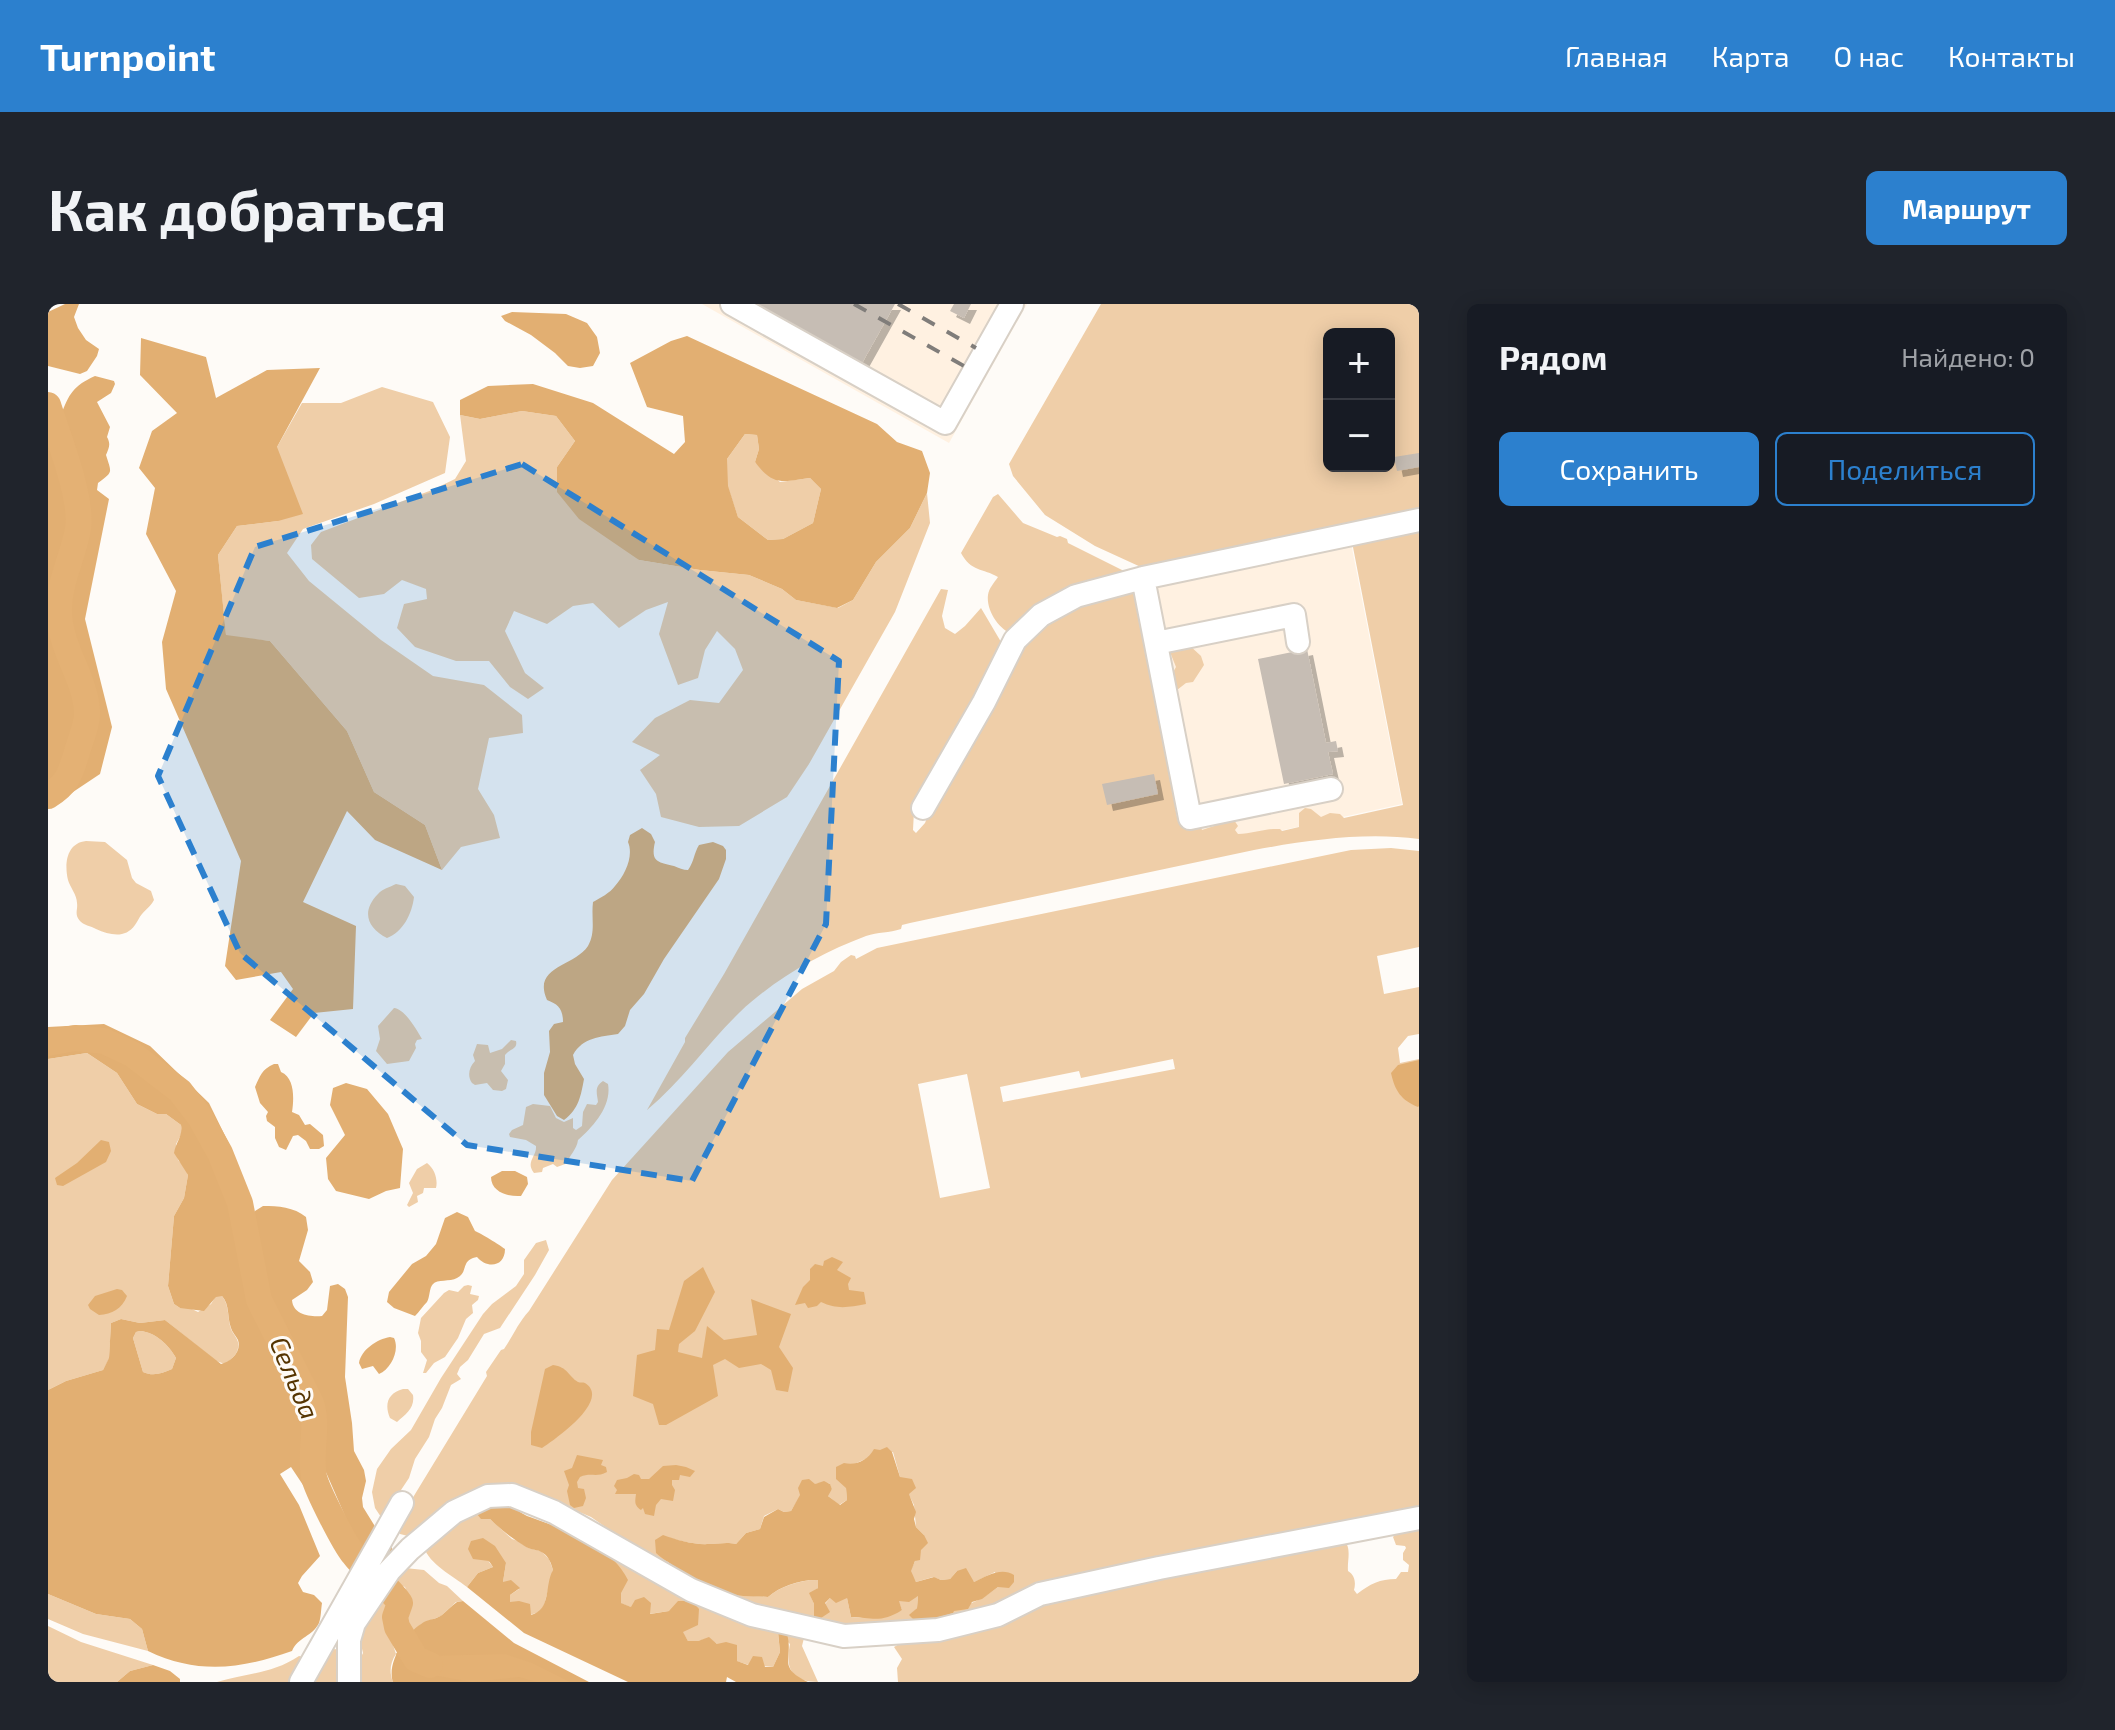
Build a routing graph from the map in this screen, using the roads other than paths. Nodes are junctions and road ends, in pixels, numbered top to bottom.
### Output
1 (732, 304) edge
2 (1012, 304) edge
3 (1419, 520) edge
4 (1143, 578) junction
5 (1298, 642) dead end
6 (1156, 643) junction
7 (1331, 789) dead end
8 (923, 808) dead end
9 (402, 1503) dead end
10 (1419, 1518) edge
11 (301, 1682) edge
12 (349, 1682) edge

1 - 2 street
3 - 4 street
4 - 6 street
4 - 8 street
5 - 6 street
6 - 7 street
9 - 11 street
10 - 12 street

